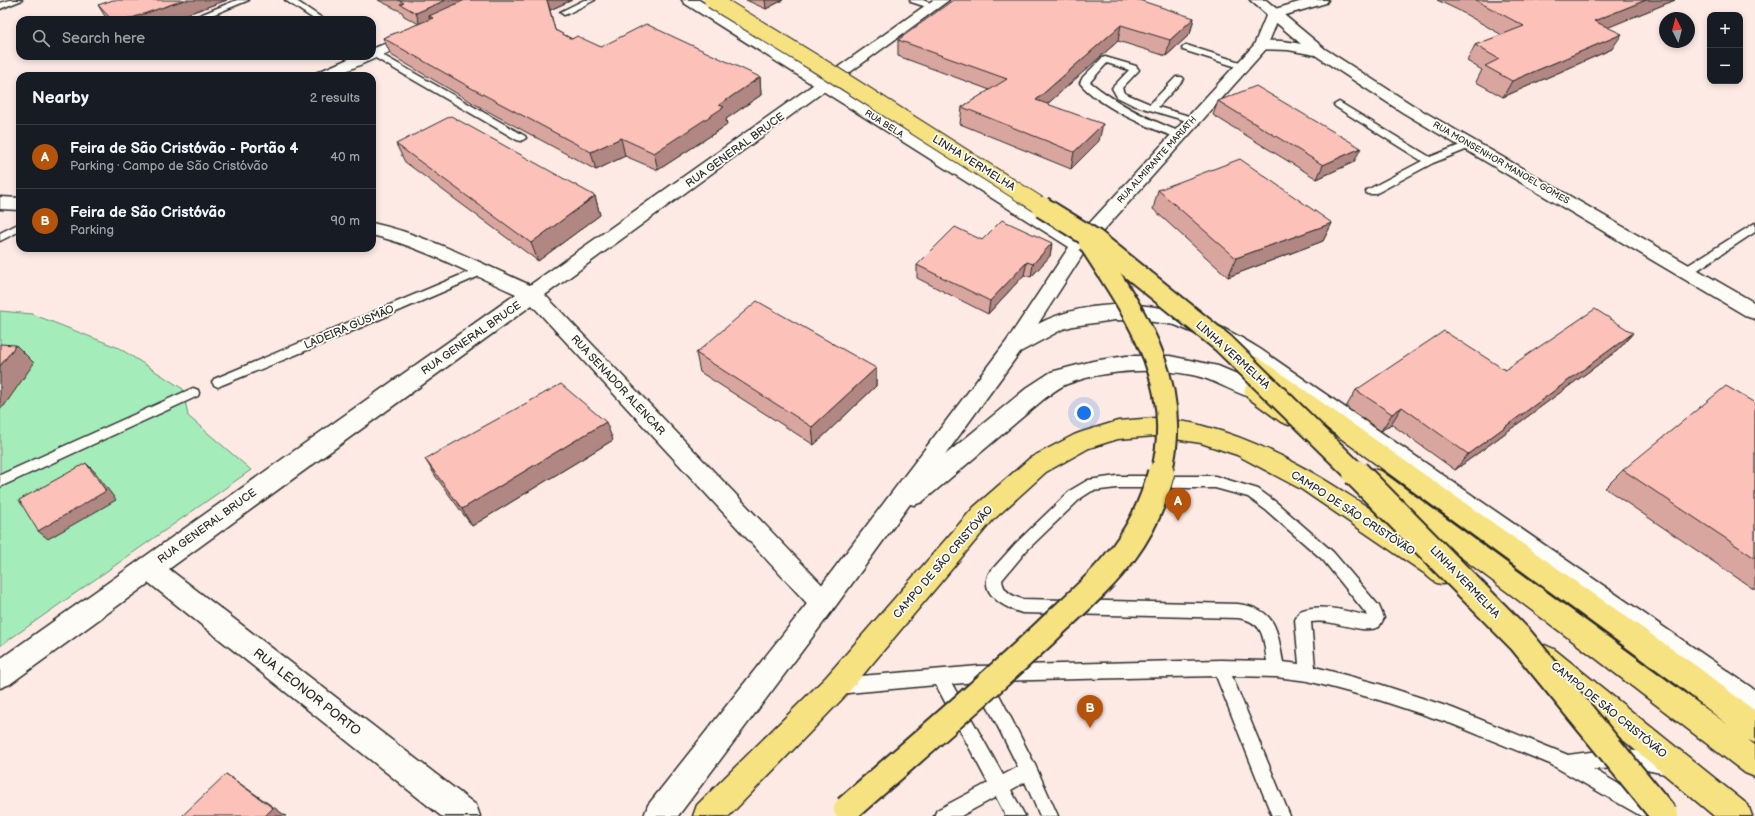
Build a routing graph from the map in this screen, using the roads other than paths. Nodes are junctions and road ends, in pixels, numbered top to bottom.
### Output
1 (18, 0) edge
2 (245, 0) edge
3 (289, 0) edge
4 (591, 0) edge
5 (689, 0) edge
6 (702, 0) edge
7 (712, 0) edge
8 (914, 0) edge
9 (1256, 0) edge
10 (1320, 0) edge
11 (937, 3) edge
12 (0, 6) edge
13 (564, 12) dead end
14 (1274, 14) junction
15 (203, 16) edge
16 (315, 16) edge
17 (423, 31) edge
18 (1261, 46) junction
19 (1186, 48) dead end
20 (376, 52) edge
21 (1320, 52) junction
22 (376, 57) edge
23 (358, 60) edge
24 (1242, 66) junction
25 (331, 72) edge
26 (1180, 79) dead end
27 (824, 86) junction
28 (1339, 105) dead end
29 (1152, 108) junction
30 (1193, 120) junction
31 (1180, 135) junction
32 (521, 138) dead end
33 (1469, 145) junction
34 (1429, 161) junction
35 (1371, 192) dead end
36 (0, 203) edge
37 (16, 204) edge
38 (1755, 227) edge
39 (16, 229) edge
40 (376, 231) edge
41 (0, 237) edge
42 (1084, 244) junction
43 (480, 271) junction
44 (1686, 272) junction
45 (533, 294) junction
46 (1755, 312) edge
47 (1223, 342) junction
48 (1013, 347) junction
49 (218, 382) dead end
50 (1255, 391) joint
51 (193, 393) dead end
52 (0, 481) edge
53 (884, 520) junction
54 (148, 568) junction
55 (823, 603) junction
56 (1221, 668) junction
57 (1276, 669) junction
58 (1308, 673) junction
59 (979, 674) junction
60 (0, 676) edge
61 (940, 677) junction
62 (836, 686) junction
63 (1755, 706) edge
64 (1755, 729) edge
65 (1755, 763) edge
66 (1568, 764) junction
67 (1679, 768) junction
68 (1029, 771) junction
69 (1001, 786) junction
70 (843, 812) edge
71 (1645, 813) edge
72 (465, 816) edge
73 (659, 816) edge
74 (708, 816) edge
75 (943, 816) edge
76 (1016, 816) edge
77 (1049, 816) edge
78 (1281, 816) edge
79 (1665, 816) edge
80 (1738, 816) edge

1 - 12 lane
2 - 15 lane
3 - 16 lane
4 - 13 lane
5 - 27 street, RUA BELA
6 - 42 main road, LINHA VERMELHA
7 - 47 main road, LINHA VERMELHA, bridge
8 - 11 lane
9 - 14 street, RUA MONSENHOR MANOEL GOMES
10 - 14 street
11 - 27 street, RUA GENERAL BRUCE
14 - 18 street, RUA ALMIRANTE MARIATH
14 - 21 street, RUA MONSENHOR MANOEL GOMES
17 - 20 street
18 - 21 street
18 - 24 street, RUA ALMIRANTE MARIATH
19 - 24 lane
21 - 33 street, RUA MONSENHOR MANOEL GOMES
22 - 32 lane
23 - 25 street
24 - 30 street, RUA ALMIRANTE MARIATH
26 - 29 lane
27 - 42 street, RUA BELA
27 - 45 street, RUA GENERAL BRUCE
28 - 34 lane
29 - 30 lane
29 - 31 lane
30 - 31 street, RUA ALMIRANTE MARIATH
31 - 42 street, RUA ALMIRANTE MARIATH
33 - 34 lane
33 - 44 street, RUA MONSENHOR MANOEL GOMES
34 - 35 lane
36 - 37 street
38 - 44 lane
39 - 41 lane
40 - 43 street, RUA SENADOR ALENCAR
42 - 48 street, RUA ALMIRANTE MARIATH
42 - 70 main road, bridge
42 - 71 main road, LINHA VERMELHA, bridge
43 - 45 street, RUA SENADOR ALENCAR
43 - 49 lane, LADEIRA GUSMÃO
44 - 46 street, RUA MONSENHOR MANOEL GOMES
45 - 54 street, RUA GENERAL BRUCE
45 - 55 street, RUA SENADOR ALENCAR
47 - 64 main road, bridge
47 - 79 main road, LINHA VERMELHA, bridge
48 - 53 street
48 - 63 street
50 - 53 street
50 - 65 main road
51 - 52 lane
53 - 55 street
54 - 60 street, RUA GENERAL BRUCE
54 - 72 street, RUA LEONOR PORTO
55 - 73 street
56 - 57 lane
56 - 59 lane
56 - 78 lane
57 - 58 lane
57 - 58 lane
58 - 66 lane
59 - 61 lane
59 - 68 lane
61 - 62 lane
61 - 69 lane
62 - 67 main road, CAMPO DE SÃO CRISTÓVÃO
62 - 74 main road, CAMPO DE SÃO CRISTÓVÃO
66 - 67 lane
66 - 71 lane
67 - 80 main road, CAMPO DE SÃO CRISTÓVÃO
68 - 69 lane
68 - 77 lane
69 - 75 lane
69 - 76 lane

